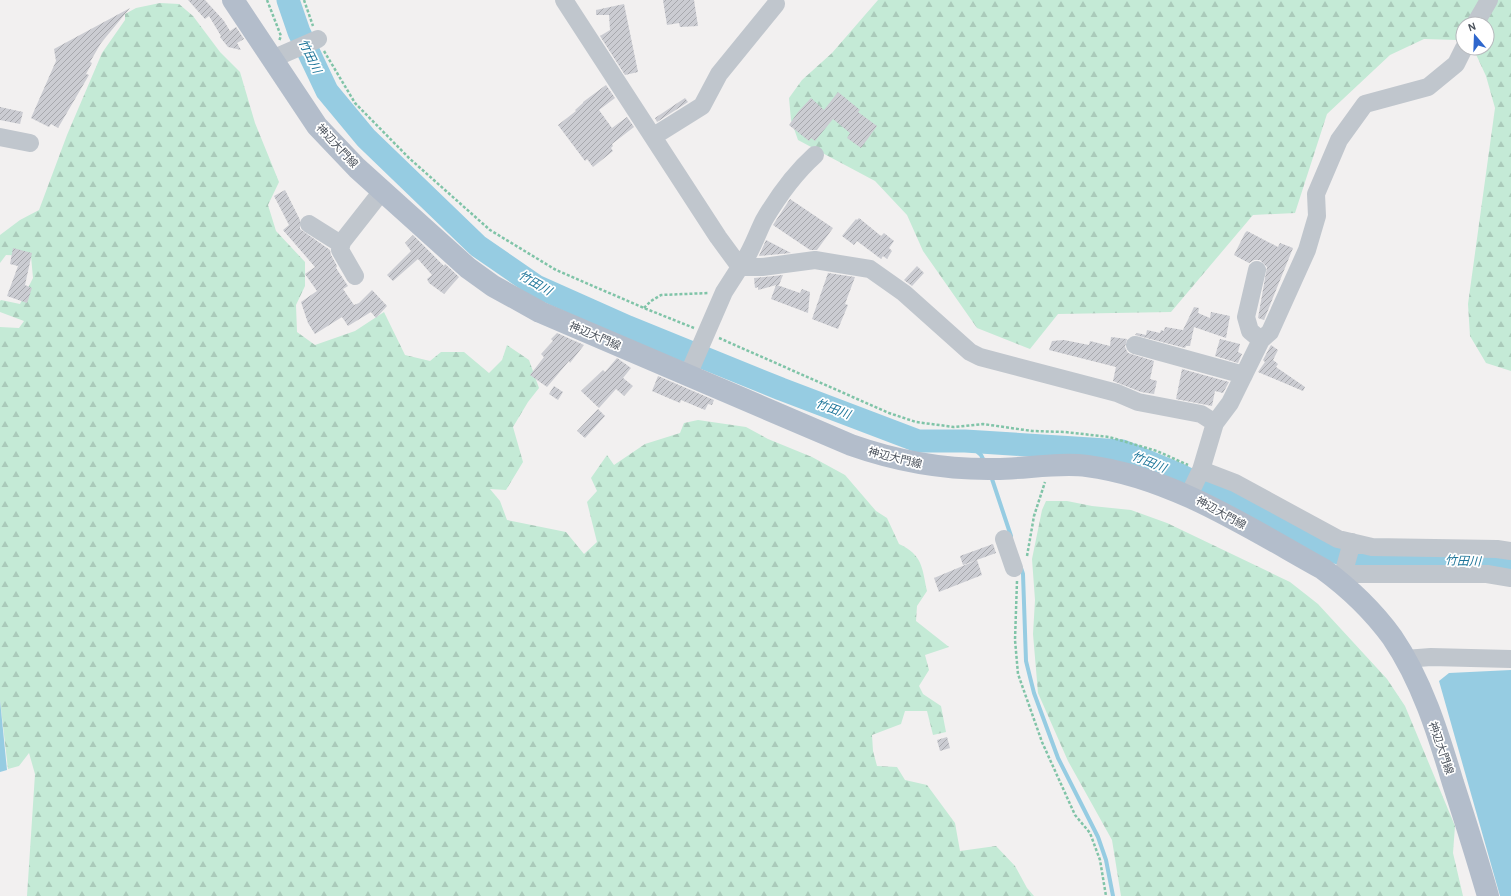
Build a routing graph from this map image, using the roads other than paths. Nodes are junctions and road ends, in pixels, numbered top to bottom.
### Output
1 (233, 0) edge
2 (564, 0) edge
3 (1489, 0) edge
4 (776, 4) dead end
5 (1480, 16) edge
6 (316, 40) road end
7 (279, 56) junction
8 (1460, 56) edge
9 (654, 136) junction
10 (0, 137) edge
11 (30, 143) dead end
12 (815, 155) dead end
13 (382, 191) junction
14 (309, 224) dead end
15 (342, 242) junction
16 (740, 266) junction
17 (1257, 270) dead end
18 (355, 276) dead end
19 (1261, 340) junction
20 (1135, 345) dead end
21 (690, 371) junction
22 (1244, 375) junction
23 (1215, 423) junction
24 (1195, 482) junction
25 (1004, 539) dead end
26 (1352, 544) junction
27 (1511, 551) edge
28 (1020, 563) road end
29 (1344, 575) junction
30 (1511, 578) edge
31 (1405, 659) junction
32 (1511, 659) edge
33 (1488, 896) edge

1 - 7 main road, 神辺大門線
2 - 9 street
3 - 5 street
4 - 9 street
6 - 7 street
7 - 13 main road, 神辺大門線
8 - 19 street
9 - 16 street
10 - 11 street
12 - 16 street
13 - 15 street
13 - 21 main road, 神辺大門線
14 - 15 street
15 - 18 street
16 - 21 street
16 - 23 street
17 - 19 street
19 - 22 street
20 - 22 street
21 - 24 main road, 神辺大門線
22 - 23 street
23 - 24 street
24 - 26 street
24 - 29 main road, 神辺大門線
25 - 28 street
26 - 27 street
26 - 29 street
29 - 30 street
29 - 31 main road, 神辺大門線
31 - 32 street
31 - 33 main road, 神辺大門線

